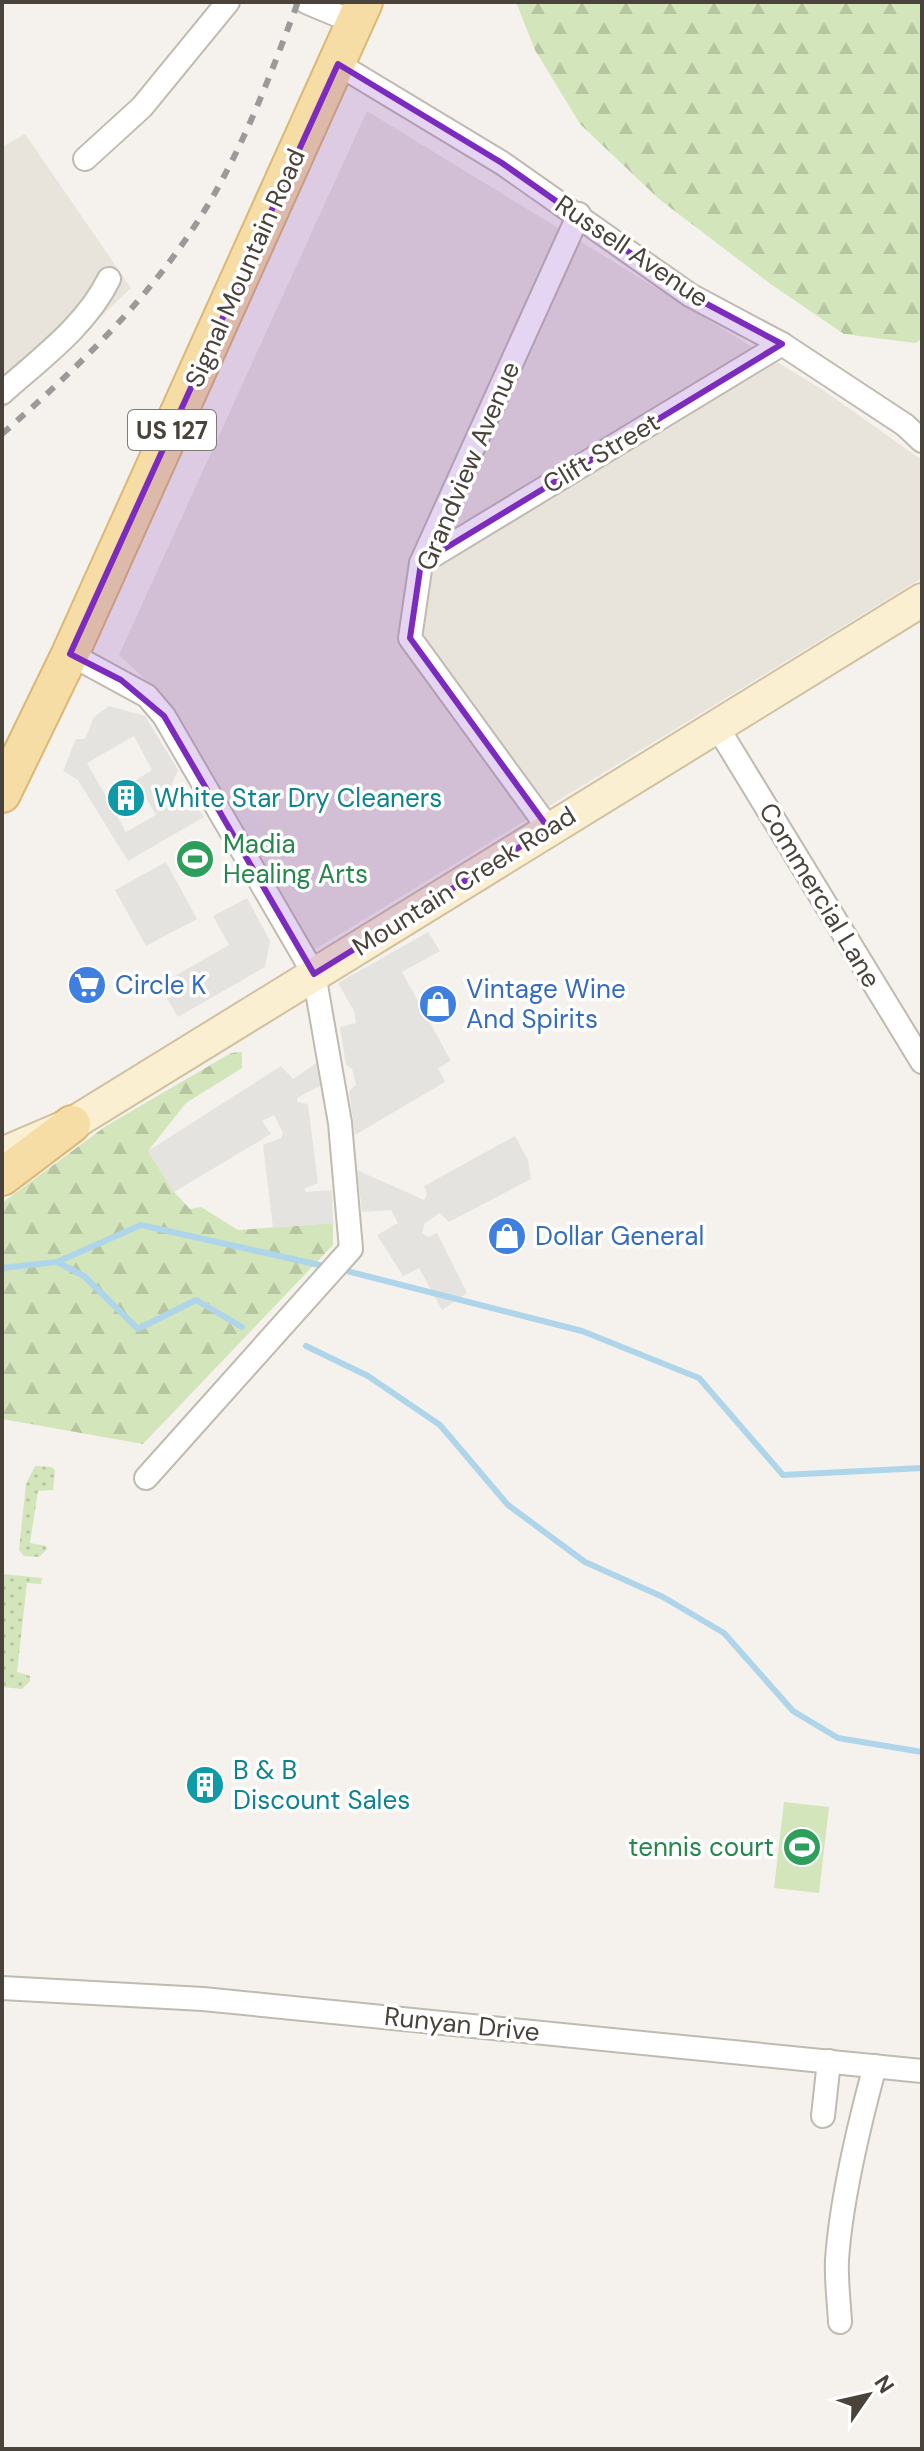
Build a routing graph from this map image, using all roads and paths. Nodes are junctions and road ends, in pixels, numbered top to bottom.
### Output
1 (228, 2) edge
2 (306, 2) edge
3 (360, 12) edge
4 (338, 64) junction
5 (85, 159) dead end
6 (579, 214) junction
7 (109, 279) dead end
8 (782, 344) junction
9 (2, 393) edge
10 (922, 441) edge
11 (421, 563) junction
12 (922, 600) edge
13 (70, 654) junction
14 (718, 728) junction
15 (10, 756) edge
16 (2, 794) edge
17 (549, 829) junction
18 (314, 974) junction
19 (922, 1062) edge
20 (72, 1124) junction
21 (2, 1154) edge
22 (2, 1177) edge
23 (146, 1478) dead end
24 (2, 1988) edge
25 (829, 2061) junction
26 (875, 2066) junction
27 (922, 2071) edge
28 (823, 2116) dead end
29 (840, 2322) dead end

1 - 5 street
2 - 3 street
3 - 4 main road, Signal Mountain Road / US 127
4 - 6 street, Russell Avenue
4 - 13 main road, Signal Mountain Road / US 127
6 - 8 street, Russell Avenue
6 - 11 street, Grandview Avenue
7 - 9 street
8 - 10 street, Russell Avenue
8 - 11 street, Clift Street
11 - 17 street, Grandview Avenue
12 - 14 main road, Mountain Creek Road
13 - 15 main road, Signal Mountain Road / US 127
13 - 18 street
14 - 17 main road, Mountain Creek Road
14 - 19 street, Commercial Lane
15 - 16 main road, Signal Mountain Road / US 127
17 - 18 main road, Mountain Creek Road
18 - 20 main road, Mountain Creek Road
18 - 23 street
20 - 21 main road, Mountain Creek Road
20 - 22 main road
24 - 25 street, Runyan Drive
25 - 26 street, Runyan Drive
25 - 28 street
26 - 27 street, Runyan Drive
26 - 29 street

